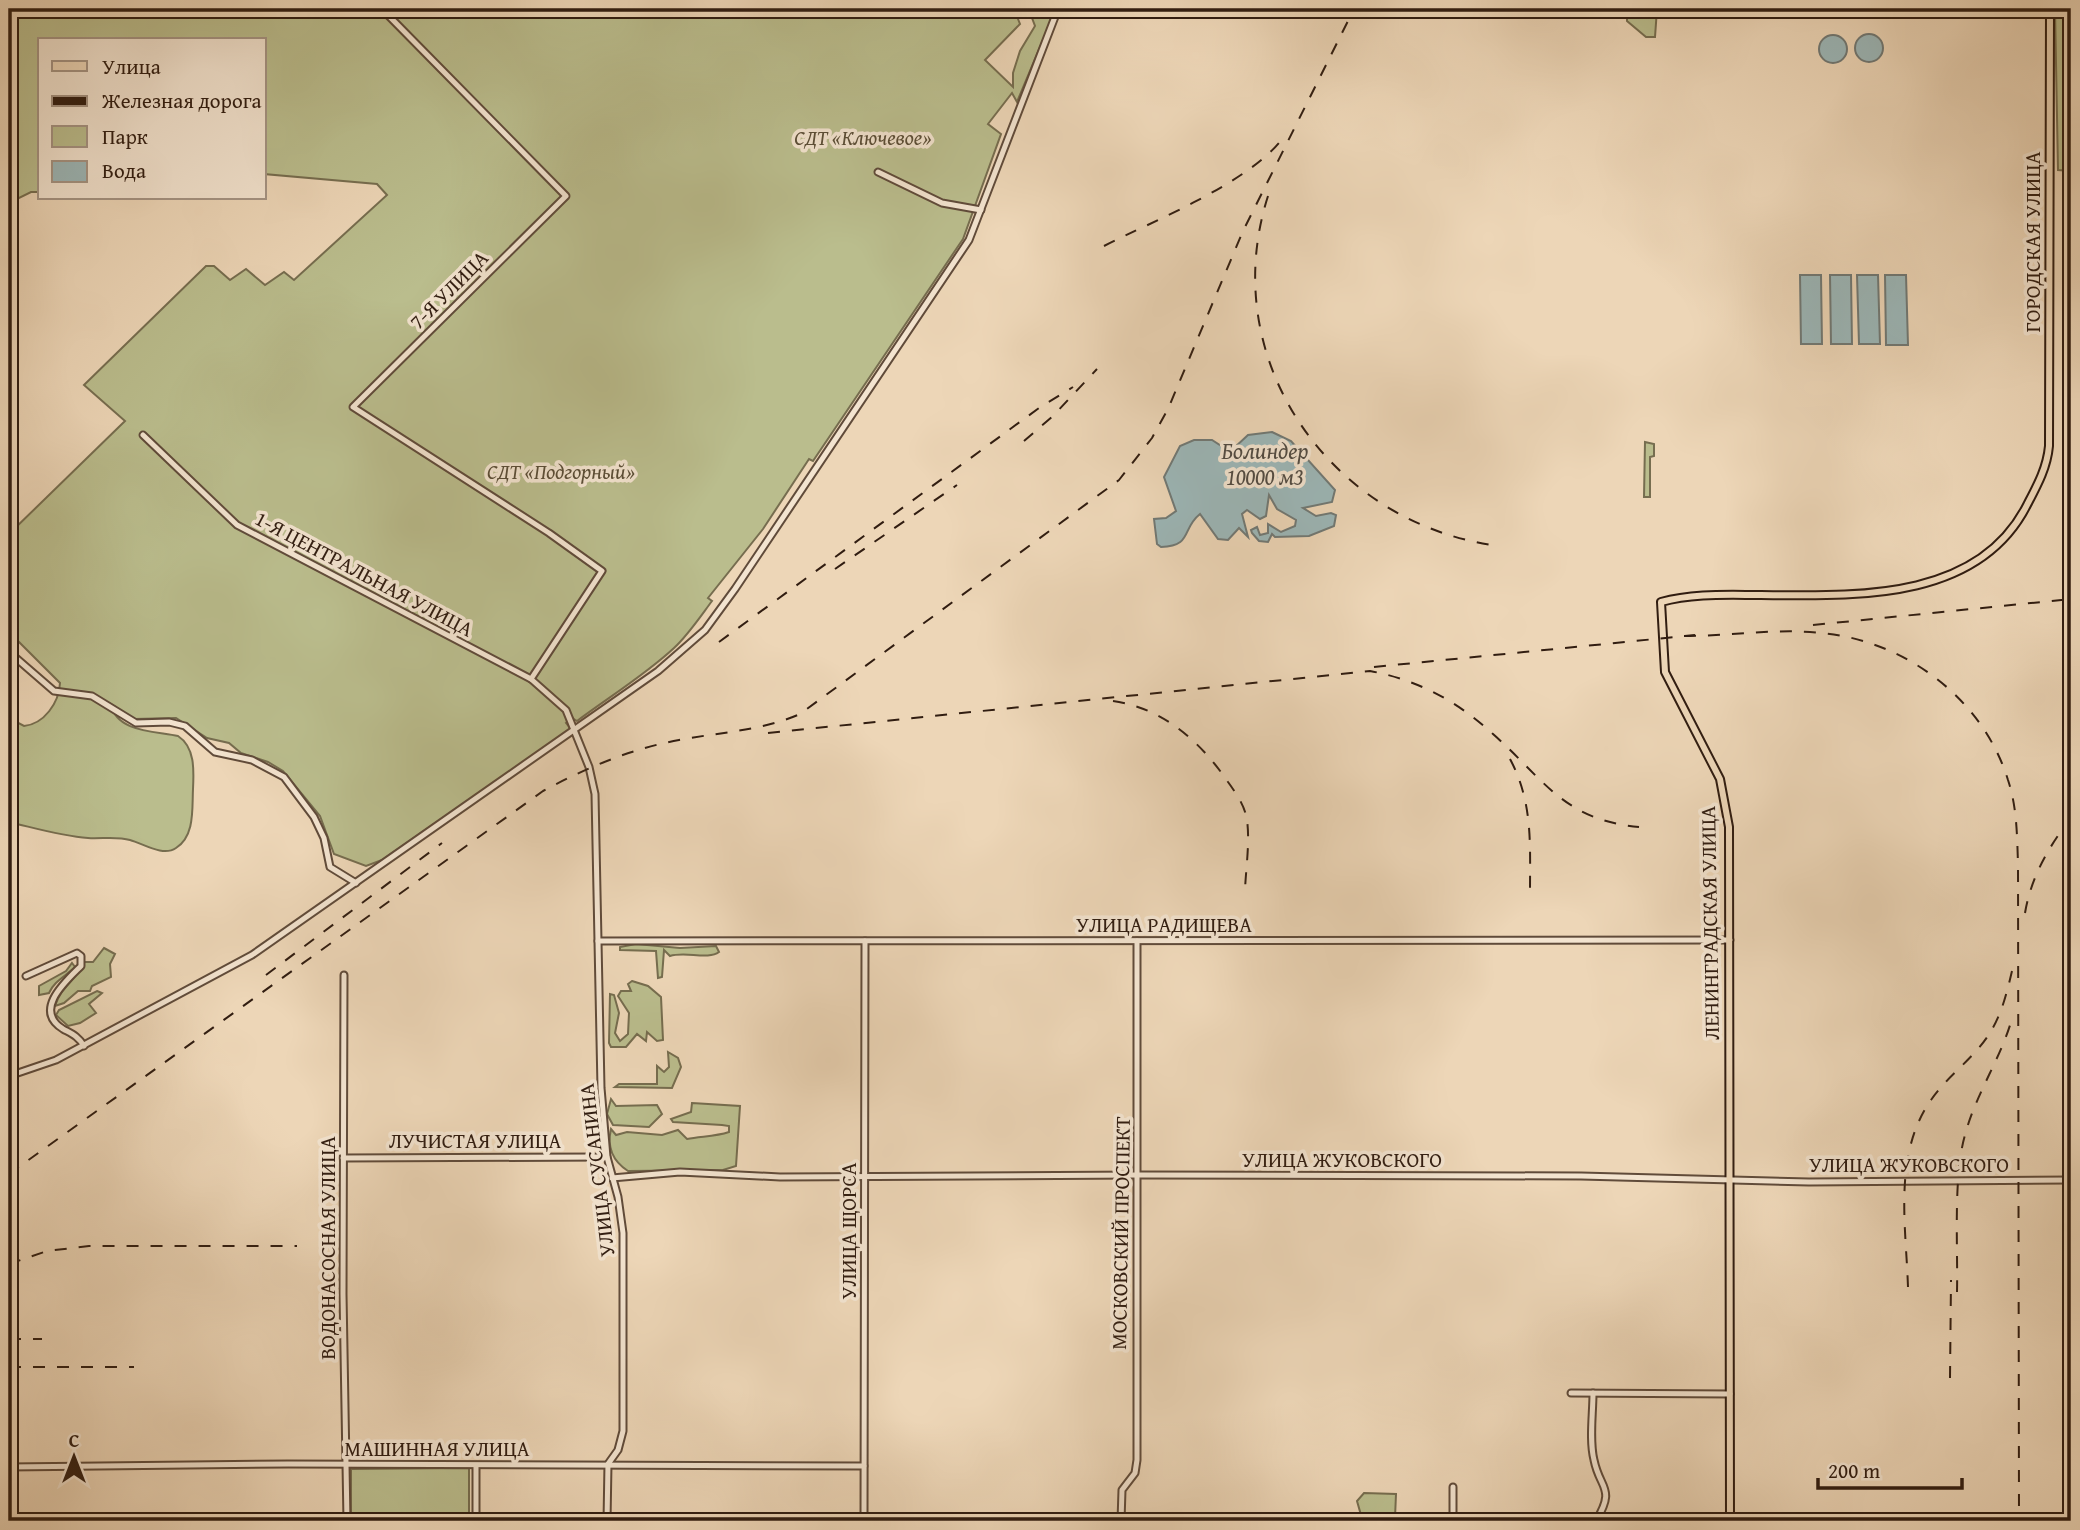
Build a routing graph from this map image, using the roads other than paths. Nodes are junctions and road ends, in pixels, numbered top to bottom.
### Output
1 (382, 9) edge
2 (1058, 9) edge
3 (2050, 9) edge
4 (878, 172) dead end
5 (981, 210) junction
6 (143, 435) dead end
7 (2042, 475) joint
8 (9, 652) edge
9 (531, 678) junction
10 (574, 730) junction
11 (356, 883) junction
12 (1730, 940) junction
13 (598, 941) junction
14 (865, 941) junction
15 (1137, 941) junction
16 (344, 975) dead end
17 (26, 976) dead end
18 (84, 1046) junction
19 (9, 1076) edge
20 (607, 1157) junction
21 (343, 1158) junction
22 (865, 1175) junction
23 (1139, 1175) junction
24 (612, 1178) junction
25 (1730, 1178) junction
26 (2071, 1180) edge
27 (1571, 1393) dead end
28 (1593, 1393) junction
29 (1730, 1394) junction
30 (347, 1464) junction
31 (608, 1464) junction
32 (476, 1466) junction
33 (864, 1466) junction
34 (9, 1467) edge
35 (1453, 1487) dead end
36 (347, 1521) edge
37 (476, 1521) edge
38 (607, 1521) edge
39 (864, 1521) edge
40 (1121, 1521) edge
41 (1453, 1521) edge
42 (1596, 1521) edge
43 (1730, 1521) edge

1 - 9 street, 7-Я УЛИЦА
2 - 5 street
3 - 7 main road, ГОРОДСКАЯ УЛИЦА
4 - 5 street
5 - 10 street
6 - 9 street, 1-Я ЦЕНТРАЛЬНАЯ УЛИЦА
7 - 12 main road, ЛЕНИНГРАДСКАЯ УЛИЦА
8 - 11 street
9 - 10 street, 1-Я ЦЕНТРАЛЬНАЯ УЛИЦА
10 - 11 street
10 - 13 street, УЛИЦА СУСАНИНА
11 - 18 street
12 - 15 street, УЛИЦА РАДИЩЕВА
12 - 25 main road, ЛЕНИНГРАДСКАЯ УЛИЦА
13 - 14 street, УЛИЦА РАДИЩЕВА
13 - 20 street, УЛИЦА СУСАНИНА
14 - 15 street, УЛИЦА РАДИЩЕВА
14 - 22 street, УЛИЦА ЩОРСА
15 - 23 street, МОСКОВСКИЙ ПРОСПЕКТ
16 - 21 street, ВОДОНАСОСНАЯ УЛИЦА
17 - 18 street
18 - 19 street
20 - 21 street, ЛУЧИСТАЯ УЛИЦА
20 - 24 street, УЛИЦА СУСАНИНА
21 - 30 street, ВОДОНАСОСНАЯ УЛИЦА
22 - 23 street, УЛИЦА ЖУКОВСКОГО
22 - 24 street, УЛИЦА ЖУКОВСКОГО
22 - 33 street, УЛИЦА ЩОРСА
23 - 25 street, УЛИЦА ЖУКОВСКОГО
23 - 40 street, МОСКОВСКИЙ ПРОСПЕКТ
24 - 31 street, УЛИЦА СУСАНИНА
25 - 26 street, УЛИЦА ЖУКОВСКОГО
25 - 29 main road, ЛЕНИНГРАДСКАЯ УЛИЦА
27 - 28 street
28 - 29 street
28 - 42 street
29 - 43 main road, ЛЕНИНГРАДСКАЯ УЛИЦА
30 - 32 street, МАШИННАЯ УЛИЦА
30 - 34 street, МАШИННАЯ УЛИЦА
30 - 36 street, ВОДОНАСОСНАЯ УЛИЦА
31 - 32 street, МАШИННАЯ УЛИЦА
31 - 33 street, МАШИННАЯ УЛИЦА
31 - 38 street, УЛИЦА СУСАНИНА
32 - 37 street
33 - 39 street, УЛИЦА ЩОРСА
35 - 41 street

